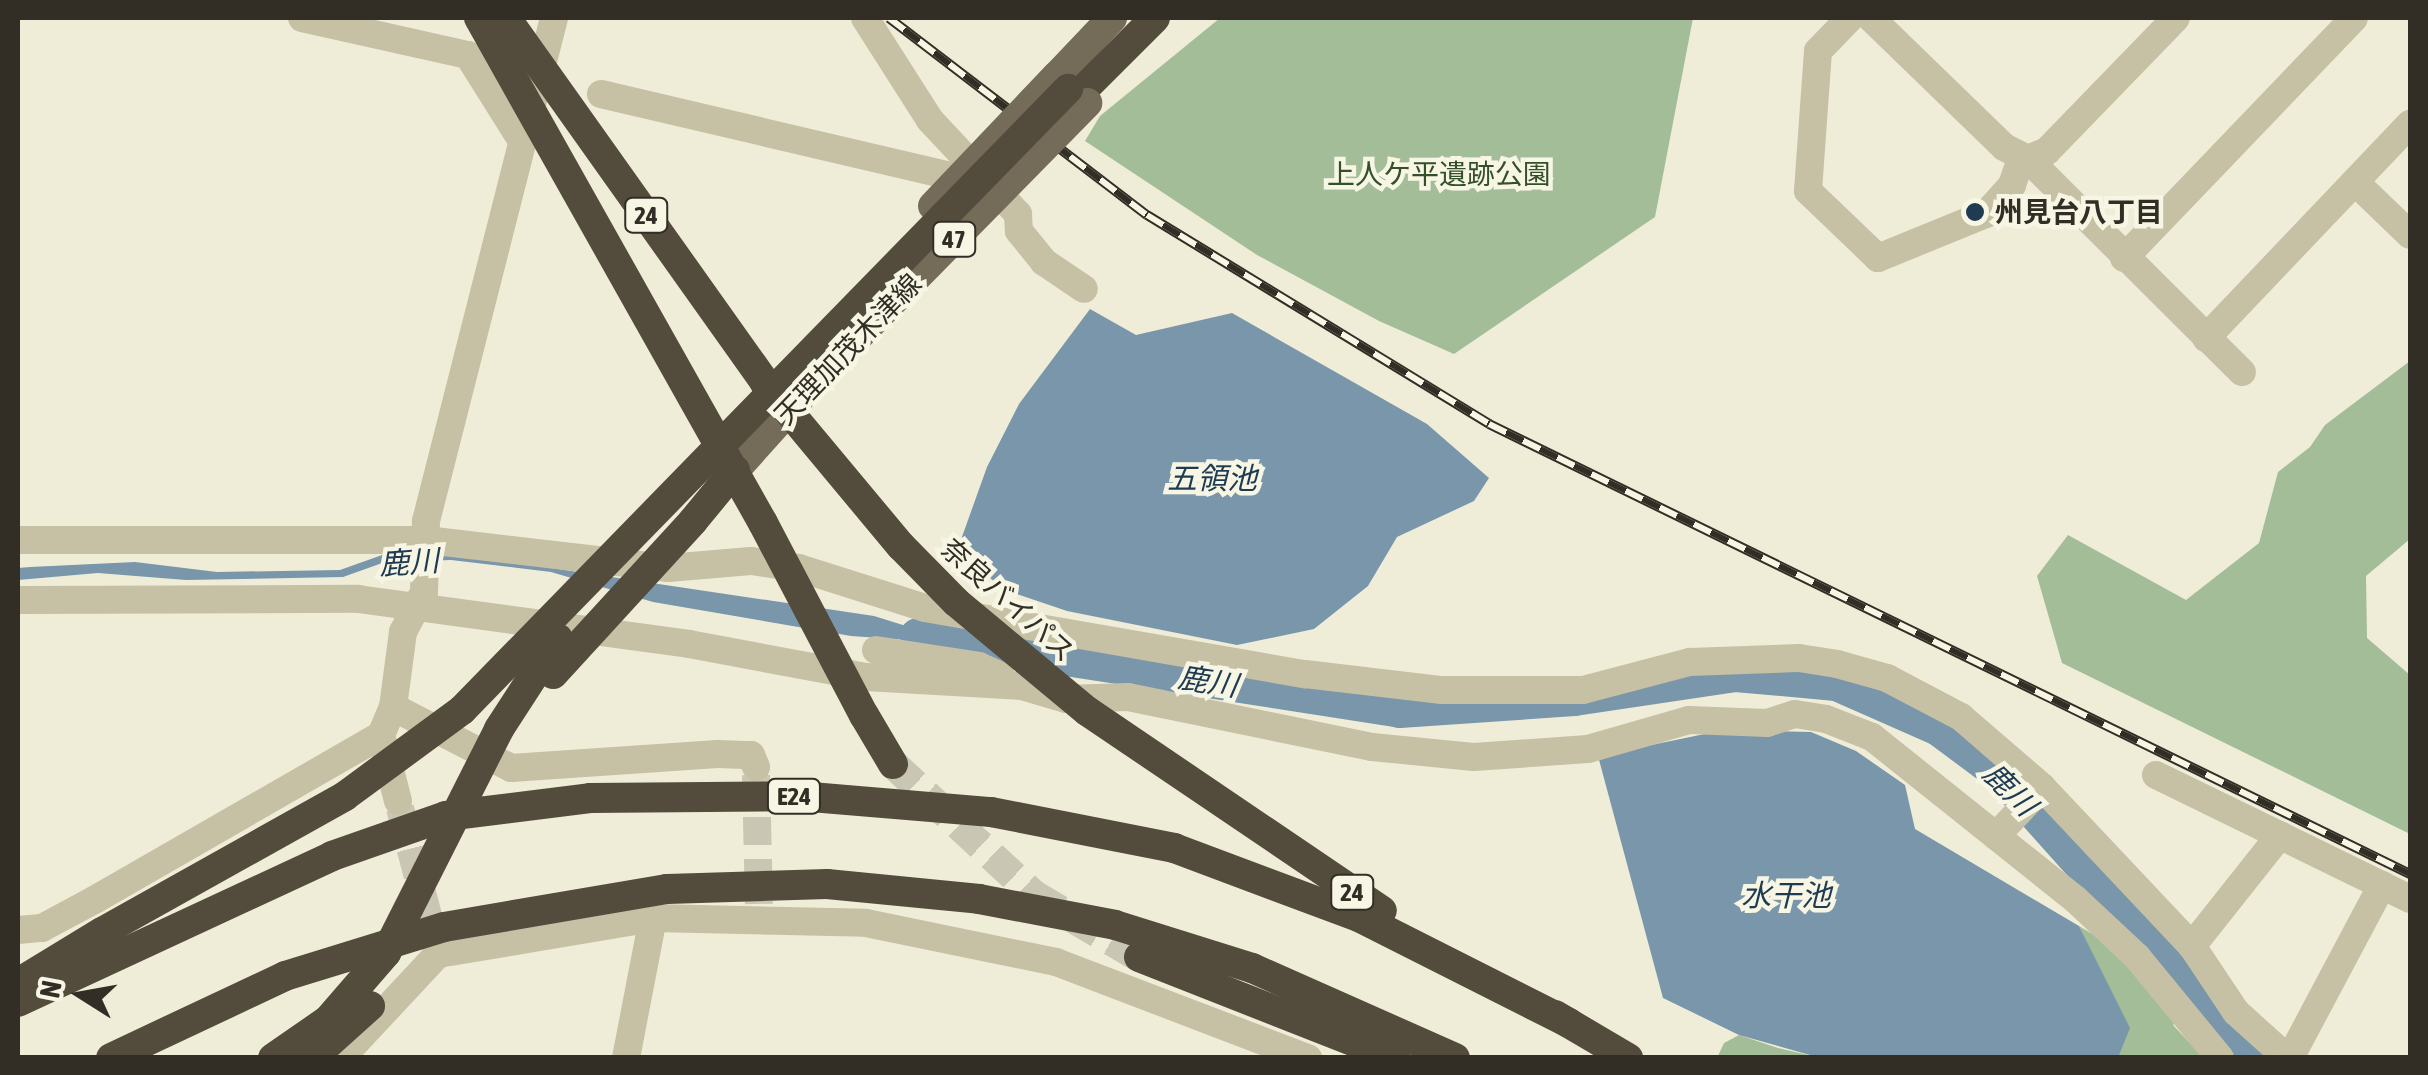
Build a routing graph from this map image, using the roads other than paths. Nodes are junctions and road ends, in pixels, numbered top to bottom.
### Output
1 (302, 18) edge
2 (479, 18) edge
3 (506, 18) edge
4 (554, 18) edge
5 (865, 18) edge
6 (1112, 18) edge
7 (1138, 18) edge
8 (1155, 18) edge
9 (1174, 18) edge
10 (1850, 18) edge
11 (1871, 18) edge
12 (2176, 18) edge
13 (2354, 18) edge
14 (540, 64) junction
15 (1072, 91) junction
16 (601, 94) dead end
17 (530, 99) junction
18 (2410, 124) edge
19 (522, 141) junction
20 (2025, 159) junction
21 (986, 180) junction
22 (2354, 182) junction
23 (2410, 236) edge
24 (2124, 258) junction
25 (1084, 289) dead end
26 (2206, 338) junction
27 (2242, 372) dead end
28 (765, 383) junction
29 (788, 412) junction
30 (714, 432) junction
31 (735, 470) junction
32 (18, 540) edge
33 (426, 543) junction
34 (18, 600) edge
35 (420, 600) junction
36 (876, 650) dead end
37 (1022, 686) junction
38 (392, 707) junction
39 (381, 735) junction
40 (893, 764) tunnel mouth
41 (756, 766) dead end
42 (2156, 775) dead end
43 (2042, 787) junction
44 (398, 801) tunnel mouth
45 (2280, 835) junction
46 (1996, 836) junction
47 (2382, 886) junction
48 (2410, 899) edge
49 (652, 918) junction
50 (18, 930) edge
51 (102, 932) junction
52 (2192, 946) junction
53 (1139, 957) tunnel mouth
54 (30, 975) edge
55 (18, 1002) edge
56 (1569, 1023) junction
57 (110, 1058) edge
58 (273, 1058) edge
59 (312, 1058) edge
60 (341, 1058) edge
61 (626, 1058) edge
62 (1308, 1058) edge
63 (1396, 1058) edge
64 (1455, 1058) edge
65 (1628, 1058) edge
66 (2220, 1058) edge
67 (2289, 1058) edge

1 - 19 street
2 - 17 highway, 24
3 - 14 highway, 奈良バイパス / 24
4 - 14 street
5 - 21 street
6 - 15 main road, 天理加茂木津線 / 47
7 - 15 highway
8 - 15 highway
9 - 15 main road, 天理加茂木津線 / 47
10 - 20 street
11 - 20 street
12 - 20 street
13 - 24 street
14 - 17 street
14 - 28 highway, 奈良バイパス / 24
15 - 28 main road, 天理加茂木津線 / 47, bridge
15 - 29 main road, 天理加茂木津線 / 47, bridge
15 - 51 highway, bridge
15 - 58 highway, bridge
16 - 21 street
17 - 19 street
17 - 30 highway, 24
18 - 22 street
19 - 33 street
20 - 24 street
21 - 25 street
22 - 23 street
22 - 26 street
24 - 26 street
26 - 27 street
28 - 29 highway, 奈良バイパス / 24
28 - 30 main road, 天理加茂木津線 / 47
29 - 31 main road, 天理加茂木津線 / 47
29 - 56 highway, 奈良バイパス / 24, bridge
30 - 31 highway, 24
30 - 51 highway, bridge
31 - 40 highway, 24, bridge
31 - 59 highway, bridge
32 - 33 street
33 - 35 street
33 - 43 street
34 - 35 street
35 - 37 street
35 - 38 street
36 - 37 street
37 - 46 street
38 - 39 street
38 - 41 street
39 - 44 street
39 - 50 street
42 - 45 street
43 - 46 street
43 - 52 street
45 - 47 street
45 - 52 street
46 - 66 street
47 - 48 street
47 - 67 street
49 - 60 street
49 - 61 street
49 - 62 street
51 - 54 highway
52 - 67 street
53 - 63 highway
55 - 56 highway, E24
56 - 65 highway, 奈良バイパス / 24
57 - 64 highway

